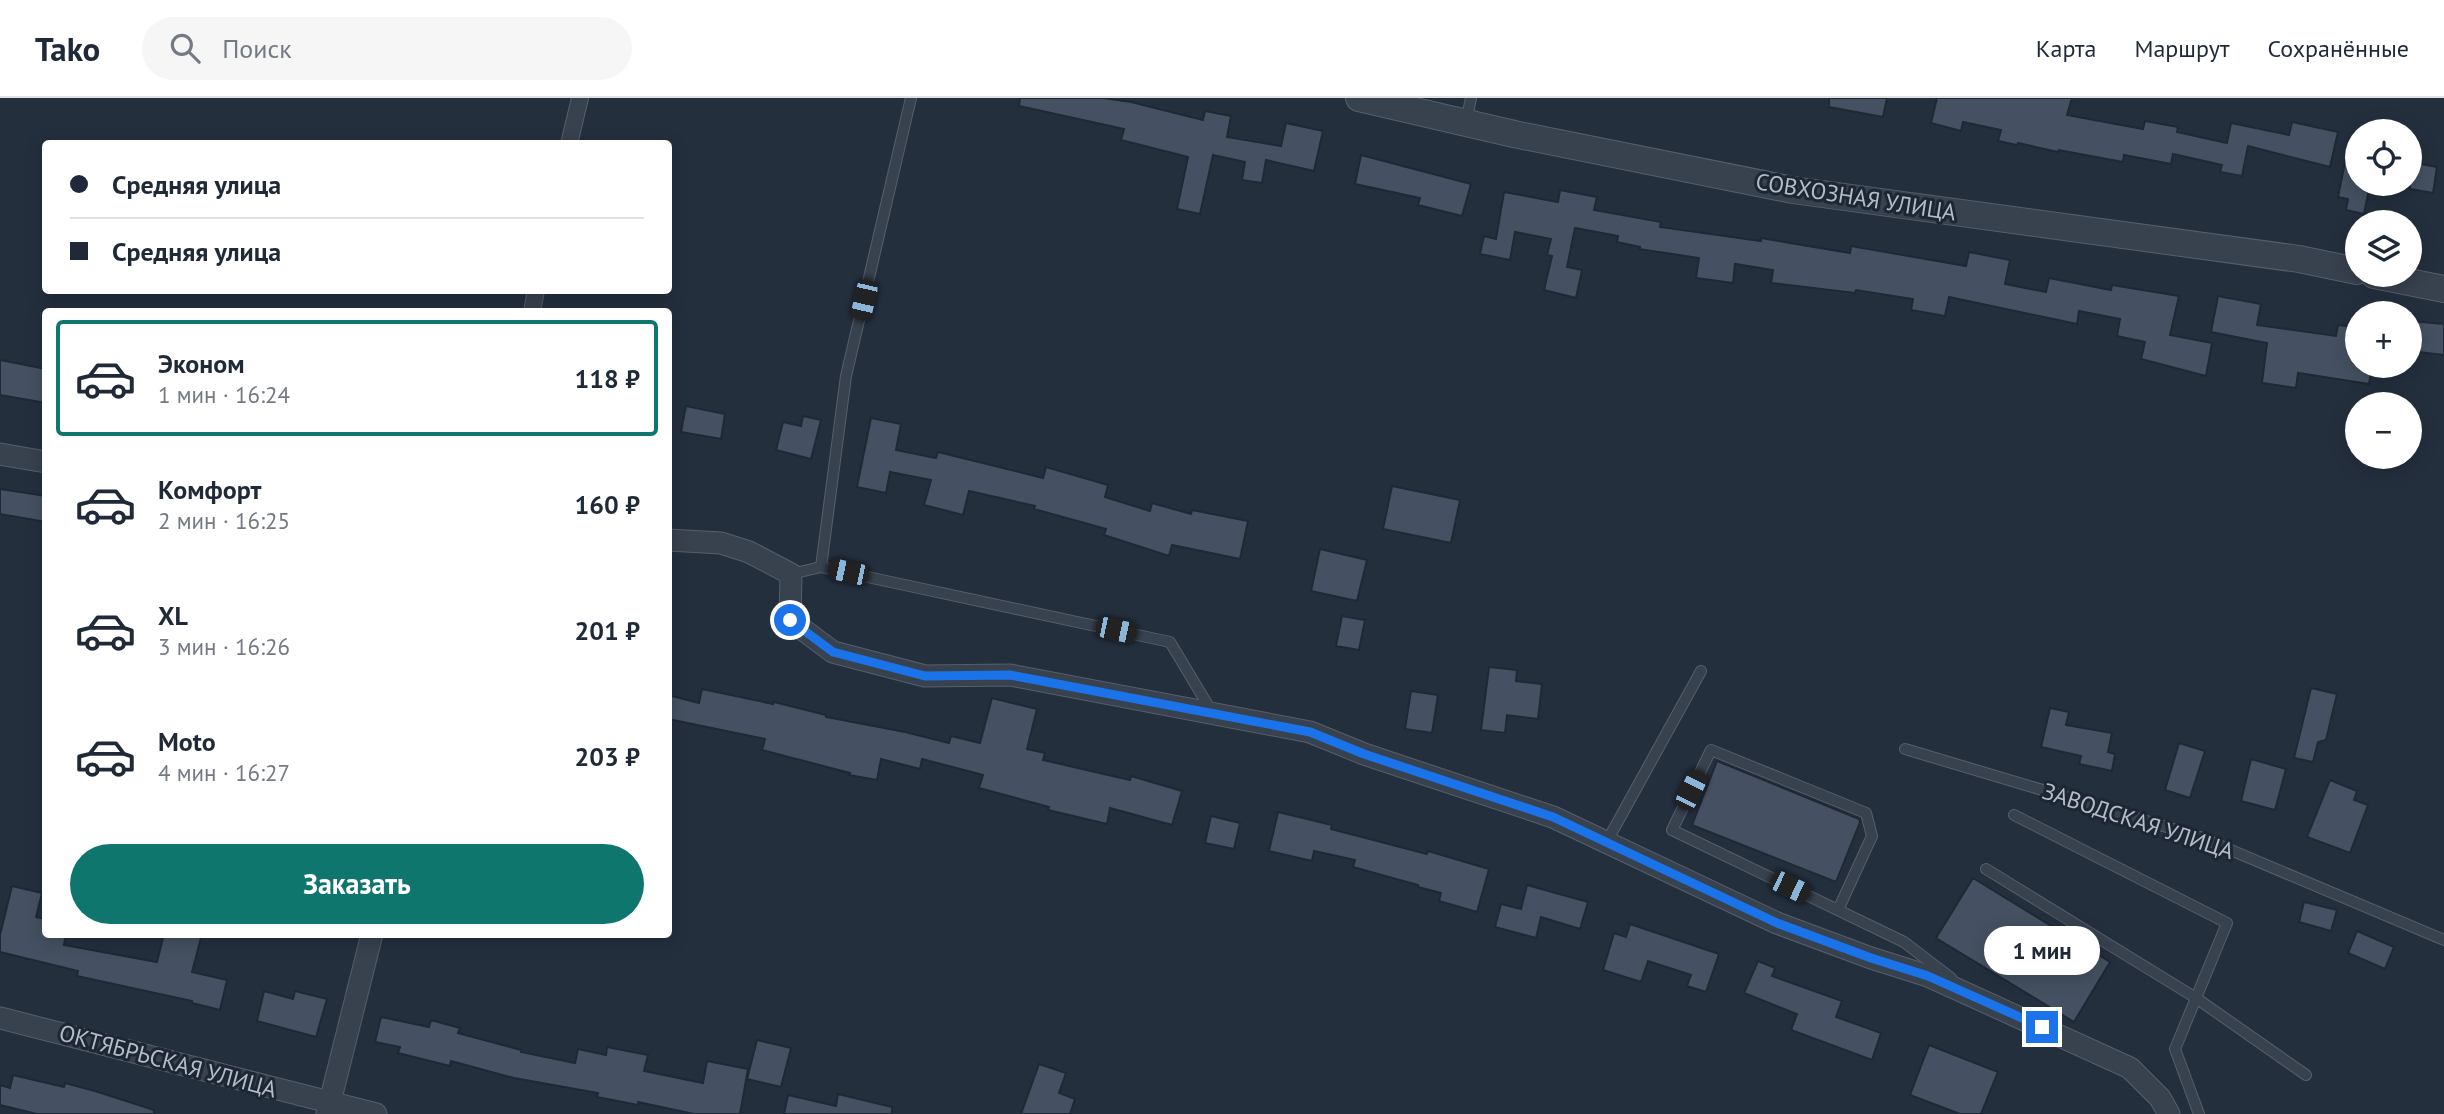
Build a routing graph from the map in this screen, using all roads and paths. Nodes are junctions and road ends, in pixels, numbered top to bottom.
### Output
1 (580, 98) edge
2 (911, 98) edge
3 (1359, 98) edge
4 (1468, 110) edge
5 (570, 140) edge
6 (2345, 269) edge
7 (2422, 285) edge
8 (2444, 289) edge
9 (0, 454) edge
10 (42, 461) edge
11 (672, 540) edge
12 (821, 567) junction
13 (791, 574) junction
14 (1701, 671) dead end
15 (1213, 714) junction
16 (1905, 749) dead end
17 (2014, 815) dead end
18 (1606, 843) junction
19 (1986, 869) dead end
20 (1838, 910) junction
21 (371, 938) edge
22 (2444, 940) edge
23 (1976, 997) junction
24 (2196, 998) junction
25 (0, 1018) edge
26 (2306, 1075) dead end
27 (329, 1109) edge
28 (376, 1114) edge
29 (2169, 1114) edge
30 (2199, 1114) edge

1 - 5 street
2 - 12 lane
3 - 4 street, СОВХОЗНАЯ УЛИЦА
4 - 6 street, СОВХОЗНАЯ УЛИЦА
7 - 8 street
9 - 10 street
11 - 13 street
12 - 13 lane
12 - 15 lane
13 - 15 street
14 - 18 lane
15 - 18 street
16 - 22 lane, ЗАВОДСКАЯ УЛИЦА
17 - 24 lane
18 - 23 street
19 - 24 lane
20 - 20 lane
20 - 23 lane
21 - 27 street
23 - 29 street
24 - 26 lane
24 - 30 lane
25 - 27 street, ОКТЯБРЬСКАЯ УЛИЦА
27 - 28 street, ОКТЯБРЬСКАЯ УЛИЦА

